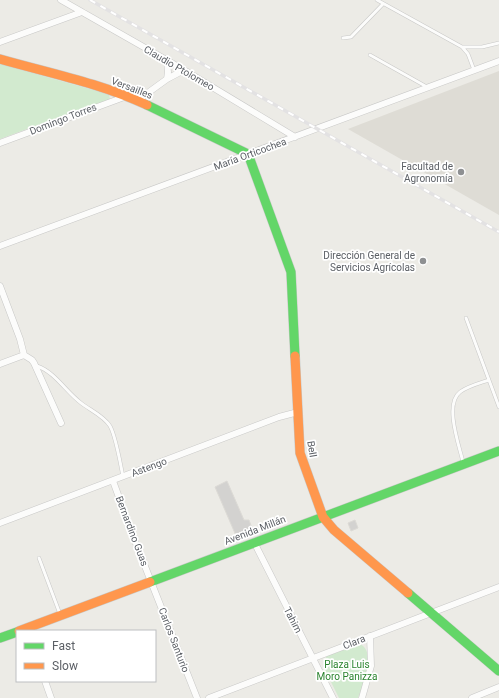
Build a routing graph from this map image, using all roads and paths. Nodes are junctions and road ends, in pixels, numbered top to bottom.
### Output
1 (61, 0) edge
2 (377, 0) edge
3 (383, 4) junction
4 (82, 12) junction
5 (342, 38) dead end
6 (0, 42) edge
7 (499, 43) edge
8 (462, 47) junction
9 (370, 55) dead end
10 (0, 60) edge
11 (167, 61) junction
12 (499, 61) edge
13 (184, 70) junction
14 (474, 70) junction
15 (167, 79) junction
16 (427, 87) junction
17 (127, 96) junction
18 (138, 100) junction
19 (295, 137) junction
20 (0, 143) edge
21 (248, 154) junction
22 (0, 246) edge
23 (0, 286) edge
24 (466, 318) dead end
25 (24, 355) junction
26 (0, 364) edge
27 (35, 366) junction
28 (489, 380) junction
29 (499, 407) edge
30 (298, 412) junction
31 (61, 423) dead end
32 (496, 451) edge
33 (463, 464) junction
34 (123, 477) junction
35 (113, 481) junction
36 (323, 517) junction
37 (0, 523) edge
38 (254, 542) junction
39 (38, 558) dead end
40 (152, 581) junction
41 (499, 587) edge
42 (430, 612) junction
43 (60, 616) junction
44 (25, 630) edge
45 (16, 633) edge
46 (370, 636) junction
47 (0, 638) edge
48 (312, 658) junction
49 (499, 670) edge
50 (45, 682) edge
51 (499, 687) edge
52 (51, 698) edge
53 (197, 698) edge
54 (209, 698) edge
55 (333, 698) edge
56 (362, 698) edge
57 (472, 698) edge

1 - 4 street, Claudio Ptolomeo
2 - 3 lane
3 - 5 lane
3 - 8 lane
4 - 6 street
4 - 11 street, Claudio Ptolomeo
7 - 8 lane
8 - 14 lane
9 - 16 lane
10 - 17 street, Versailles
11 - 13 street, Claudio Ptolomeo
11 - 15 street
12 - 14 street, María Orticochea
13 - 15 street
13 - 19 street, Claudio Ptolomeo
14 - 16 street, María Orticochea
15 - 18 street
16 - 19 street, María Orticochea
17 - 18 street, Versailles
17 - 20 street, Domingo Torres
18 - 21 street, Versailles
19 - 21 street, María Orticochea
21 - 22 street, María Orticochea
21 - 30 street, Bell
23 - 25 street
24 - 28 lane
25 - 26 street
25 - 27 street
27 - 31 street
27 - 34 lane
28 - 29 lane
28 - 33 lane
30 - 34 street, Astengo
30 - 36 street, Bell
32 - 33 street, Avenida Millán
33 - 36 street, Avenida Millán
34 - 35 street, Astengo
35 - 37 street, Astengo
35 - 40 street, Bernardino Guas
36 - 38 street, Avenida Millán
36 - 42 street, Bell
38 - 40 street, Avenida Millán
38 - 48 street, Tahim
39 - 43 lane
40 - 43 street, Avenida Millán
40 - 53 street, Carlos Santurio
41 - 42 street, Clara
42 - 46 street, Clara
42 - 49 street, Bell
43 - 44 street, Avenida Millán
45 - 47 street, Avenida Millán
46 - 48 street, Clara
46 - 56 street
48 - 54 street, Clara
48 - 55 street, Tahim
50 - 52 street
51 - 57 street

